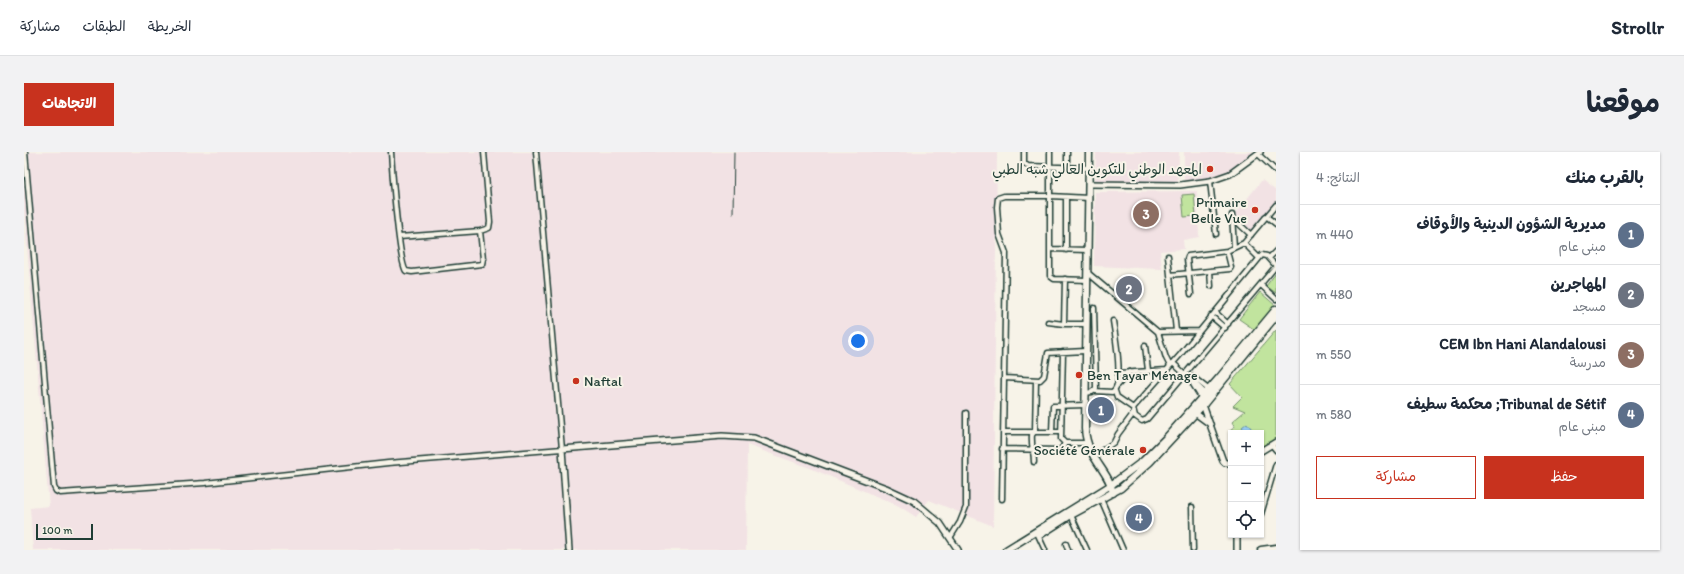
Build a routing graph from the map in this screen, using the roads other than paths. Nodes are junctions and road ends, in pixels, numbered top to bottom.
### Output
1 (25, 152) edge
2 (391, 152) edge
3 (484, 152) edge
4 (536, 152) edge
5 (1024, 152) edge
6 (1050, 152) edge
7 (1067, 152) edge
8 (1089, 152) edge
9 (1259, 153) edge
10 (1050, 167) junction
11 (1067, 167) junction
12 (1089, 168) junction
13 (1276, 171) edge
14 (1210, 181) junction
15 (1089, 184) junction
16 (1050, 196) junction
17 (1066, 197) junction
18 (1089, 198) junction
19 (1276, 205) edge
20 (1232, 215) dead end
21 (1266, 216) junction
22 (1236, 221) dead end
23 (1276, 224) edge
24 (480, 231) junction
25 (1216, 234) dead end
26 (1251, 235) junction
27 (399, 237) junction
28 (1244, 243) junction
29 (1234, 247) junction
30 (1050, 249) junction
31 (1066, 250) junction
32 (1088, 250) junction
33 (1227, 251) junction
34 (1276, 251) edge
35 (1168, 256) dead end
36 (1259, 258) junction
37 (1269, 258) junction
38 (1276, 266) edge
39 (1210, 271) junction
40 (1188, 273) junction
41 (1170, 275) junction
42 (1088, 276) junction
43 (1065, 279) junction
44 (1261, 285) junction
45 (1212, 286) dead end
46 (1190, 294) dead end
47 (1276, 299) edge
48 (1094, 308) dead end
49 (1276, 308) edge
50 (1215, 312) junction
51 (1212, 316) junction
52 (1276, 316) edge
53 (1048, 322) dead end
54 (1113, 322) dead end
55 (1064, 324) junction
56 (1087, 324) junction
57 (1226, 326) junction
58 (1176, 331) junction
59 (1199, 331) junction
60 (1158, 332) junction
61 (1145, 346) dead end
62 (1085, 351) junction
63 (1063, 352) junction
64 (1170, 366) junction
65 (1148, 370) junction
66 (1129, 372) junction
67 (1119, 373) junction
68 (1187, 376) junction
69 (1004, 378) junction
70 (1036, 380) junction
71 (1194, 384) joint
72 (1118, 385) junction
73 (1095, 391) junction
74 (1115, 391) junction
75 (1085, 393) junction
76 (1204, 394) junction
77 (1204, 404) junction
78 (1084, 405) junction
79 (1062, 406) junction
80 (1133, 408) junction
81 (966, 412) dead end
82 (1195, 413) junction
83 (1133, 414) junction
84 (1211, 425) junction
85 (1035, 431) junction
86 (1003, 432) junction
87 (1052, 432) junction
88 (1061, 432) junction
89 (1065, 443) junction
90 (1087, 444) junction
91 (1274, 444) edge
92 (562, 449) junction
93 (1002, 449) junction
94 (1032, 449) junction
95 (1264, 449) edge
96 (1276, 450) edge
97 (1093, 457) junction
98 (1034, 462) dead end
99 (1228, 463) edge
100 (1276, 464) edge
101 (1111, 485) junction
102 (1113, 493) junction
103 (1002, 499) dead end
104 (1101, 499) junction
105 (1264, 504) edge
106 (1192, 508) dead end
107 (1071, 515) junction
108 (1038, 535) junction
109 (950, 538) junction
110 (1237, 538) edge
111 (1066, 544) dead end
112 (1275, 547) edge
113 (569, 550) edge
114 (958, 550) edge
115 (1006, 550) edge
116 (1014, 550) edge
117 (1045, 550) edge
118 (1068, 550) edge
119 (1087, 550) edge
120 (1123, 550) edge
121 (1193, 550) edge
122 (1237, 550) edge
123 (1261, 550) edge

1 - 92 street
2 - 27 street
3 - 24 street
4 - 92 street
5 - 10 street
6 - 10 street
7 - 11 street
8 - 12 main road
9 - 13 street
9 - 14 street
10 - 11 street
10 - 16 street
11 - 12 street
12 - 15 main road
14 - 15 street
14 - 25 street
15 - 18 main road
16 - 17 street
16 - 30 street
16 - 69 street
17 - 18 street
17 - 31 street
18 - 32 main road
19 - 21 street
20 - 29 street
21 - 23 street
21 - 26 street
22 - 26 street
24 - 27 street
24 - 27 street
26 - 28 street
28 - 29 street
28 - 36 street
29 - 33 street
30 - 31 street
30 - 43 street
31 - 32 street
32 - 42 main road
33 - 39 street
33 - 40 street
34 - 37 street
35 - 41 street
36 - 37 street
36 - 50 street
37 - 38 street
38 - 44 street
39 - 40 street
39 - 45 street
40 - 41 street
40 - 46 street
41 - 58 street
42 - 43 street
42 - 56 main road
42 - 60 street
43 - 55 street
44 - 47 street
44 - 57 street
48 - 73 street
49 - 76 main road
50 - 51 street
50 - 57 street
51 - 57 street
51 - 59 street
52 - 77 main road
53 - 55 street
54 - 67 street
55 - 56 street
56 - 62 main road
57 - 68 street
58 - 59 street
58 - 60 street
59 - 64 street
60 - 64 street
61 - 65 street
62 - 63 street
62 - 75 main road
63 - 70 street
63 - 79 street
64 - 65 street
64 - 68 street
64 - 80 street
65 - 66 street
66 - 67 street
66 - 72 street
67 - 72 street
68 - 71 street
68 - 76 street
68 - 83 street
69 - 70 street
69 - 86 street
70 - 85 street
71 - 76 main road
72 - 74 street
73 - 74 street
73 - 75 street
74 - 80 street
75 - 78 main road
76 - 77 street
76 - 101 main road
77 - 82 main road
77 - 84 street
78 - 79 street
78 - 90 main road
79 - 87 street
79 - 88 street
80 - 83 street
81 - 109 street
82 - 84 street
82 - 102 main road
83 - 97 street
84 - 99 street
85 - 86 street
85 - 87 street
85 - 94 street
86 - 93 street
87 - 88 street
88 - 89 street
89 - 90 street
89 - 94 street
90 - 97 main road
91 - 95 street
91 - 96 street
92 - 109 street
92 - 113 street
93 - 94 street
93 - 103 street
94 - 98 street
97 - 101 main road
100 - 105 street
101 - 102 main road
101 - 115 main road
102 - 104 main road
104 - 107 main road
104 - 120 street
106 - 121 street
107 - 108 main road
107 - 119 street
108 - 116 main road
108 - 117 street
109 - 114 street
110 - 122 street
111 - 118 street
112 - 123 main road

